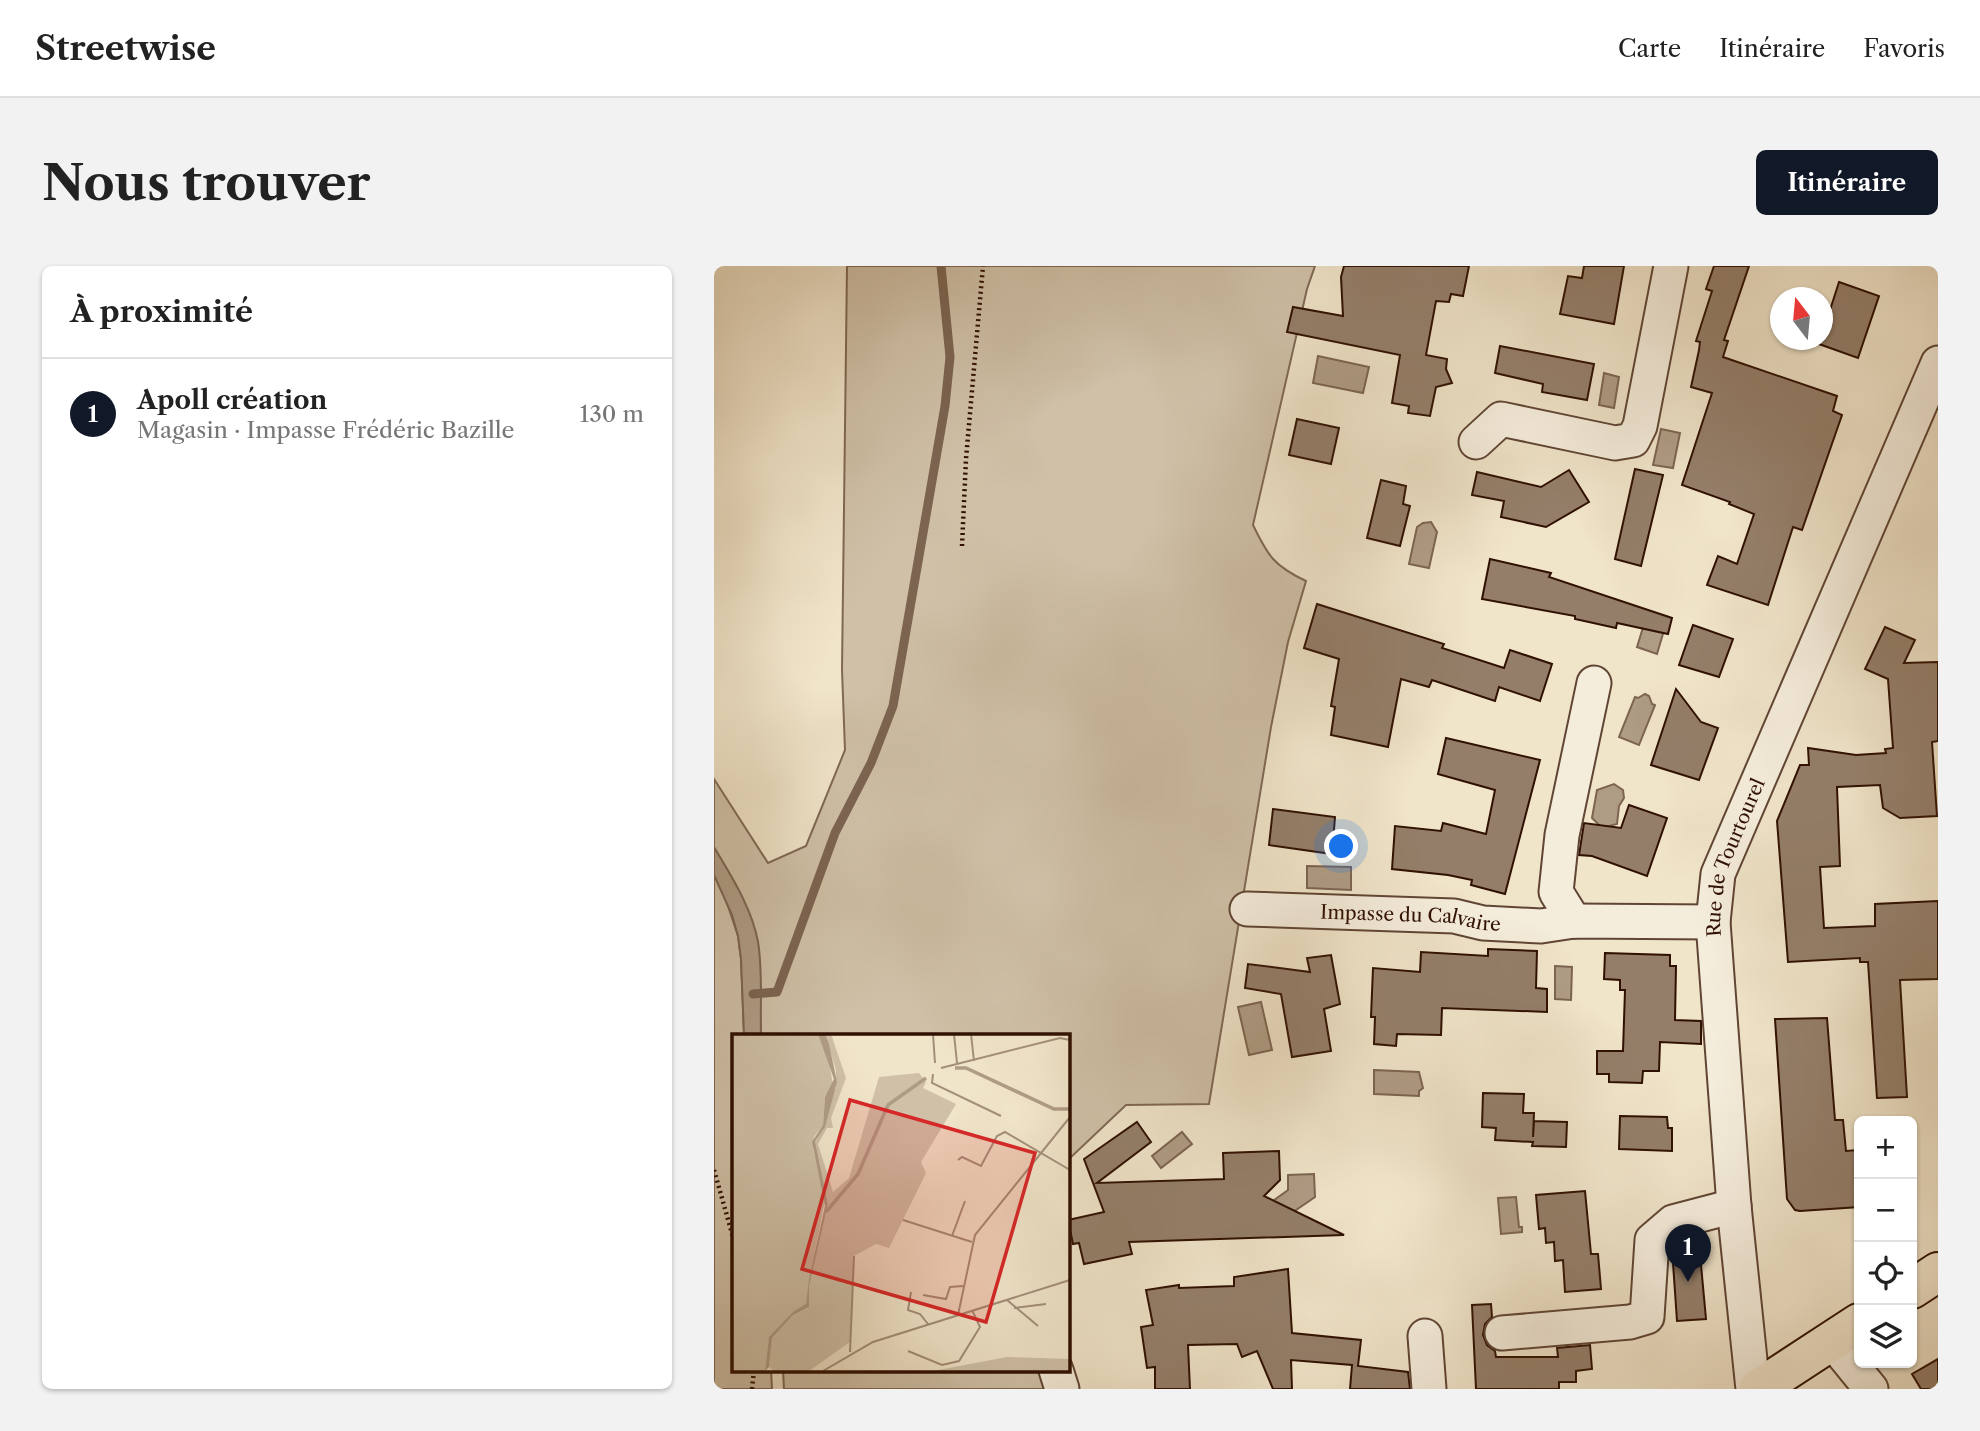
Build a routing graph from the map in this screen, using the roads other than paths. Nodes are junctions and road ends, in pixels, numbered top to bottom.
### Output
1 (1671, 266) edge
2 (1938, 363) edge
3 (1476, 442) dead end
4 (1594, 683) dead end
5 (1247, 909) dead end
6 (1574, 921) junction
7 (1713, 922) junction
8 (1734, 1206) junction
9 (1938, 1272) edge
10 (1917, 1286) edge
11 (1845, 1332) edge
12 (1502, 1333) dead end
13 (1425, 1336) dead end
14 (1057, 1372) edge
15 (1062, 1389) edge
16 (1429, 1389) edge
17 (1755, 1389) edge
18 (1871, 1389) edge

1 - 3 street
2 - 7 street, Rue de Tourtourel
4 - 6 street
5 - 6 street, Impasse du Calvaire
6 - 7 street, Impasse du Calvaire
7 - 8 street, Rue de Tourtourel
8 - 12 street
8 - 17 street, Rue de Tourtourel
9 - 10 main road
11 - 17 main road
11 - 18 street
13 - 16 street
14 - 15 street

